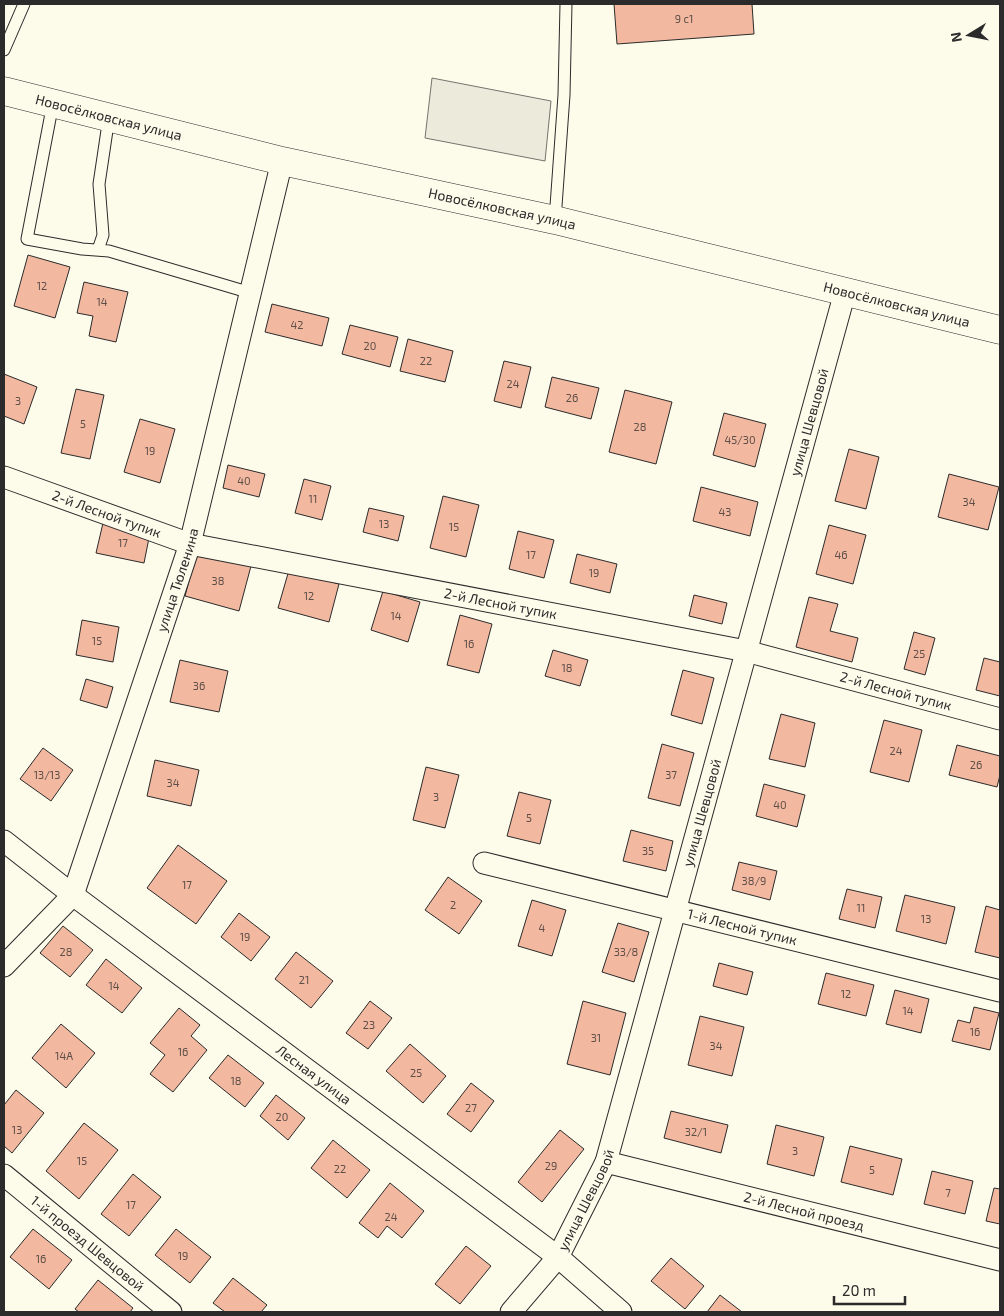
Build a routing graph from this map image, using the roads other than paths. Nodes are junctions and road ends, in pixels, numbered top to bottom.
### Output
1 (24, 4) edge
2 (566, 4) edge
3 (4, 50) edge
4 (4, 91) edge
5 (53, 104) junction
6 (109, 117) junction
7 (282, 161) junction
8 (555, 220) junction
9 (98, 250) junction
10 (845, 292) junction
11 (251, 293) junction
12 (1000, 330) edge
13 (4, 477) edge
14 (190, 544) junction
15 (746, 651) junction
16 (1000, 719) edge
17 (4, 841) edge
18 (484, 863) dead end
19 (73, 895) junction
20 (675, 910) junction
21 (4, 966) edge
22 (1000, 991) edge
23 (606, 1162) junction
24 (4, 1175) edge
25 (558, 1256) junction
26 (1000, 1260) edge
27 (171, 1312) edge
28 (512, 1312) edge
29 (621, 1312) edge

1 - 3 lane
2 - 8 lane
4 - 5 main road, Новосёлковская улица
5 - 6 main road, Новосёлковская улица
5 - 9 lane
6 - 7 main road, Новосёлковская улица
6 - 9 lane
7 - 8 main road, Новосёлковская улица
7 - 11 street, улица Тюленина
8 - 10 main road, Новосёлковская улица
9 - 11 lane
10 - 12 main road, Новосёлковская улица
10 - 15 street, улица Шевцовой
11 - 14 street, улица Тюленина
13 - 14 street, 2-й Лесной тупик
14 - 15 street, 2-й Лесной тупик
14 - 19 street, улица Тюленина
15 - 16 street, 2-й Лесной тупик
15 - 20 street, улица Шевцовой
17 - 19 street, Лесная улица
18 - 20 street, 1-й Лесной тупик
19 - 21 street, улица Тюленина
19 - 25 street, Лесная улица
20 - 22 street, 1-й Лесной тупик
20 - 23 street, улица Шевцовой
23 - 25 street, улица Шевцовой
23 - 26 street, 2-й Лесной проезд
24 - 27 street, 1-й проезд Шевцовой
25 - 28 street, улица Шевцовой
25 - 29 street, Лесная улица

